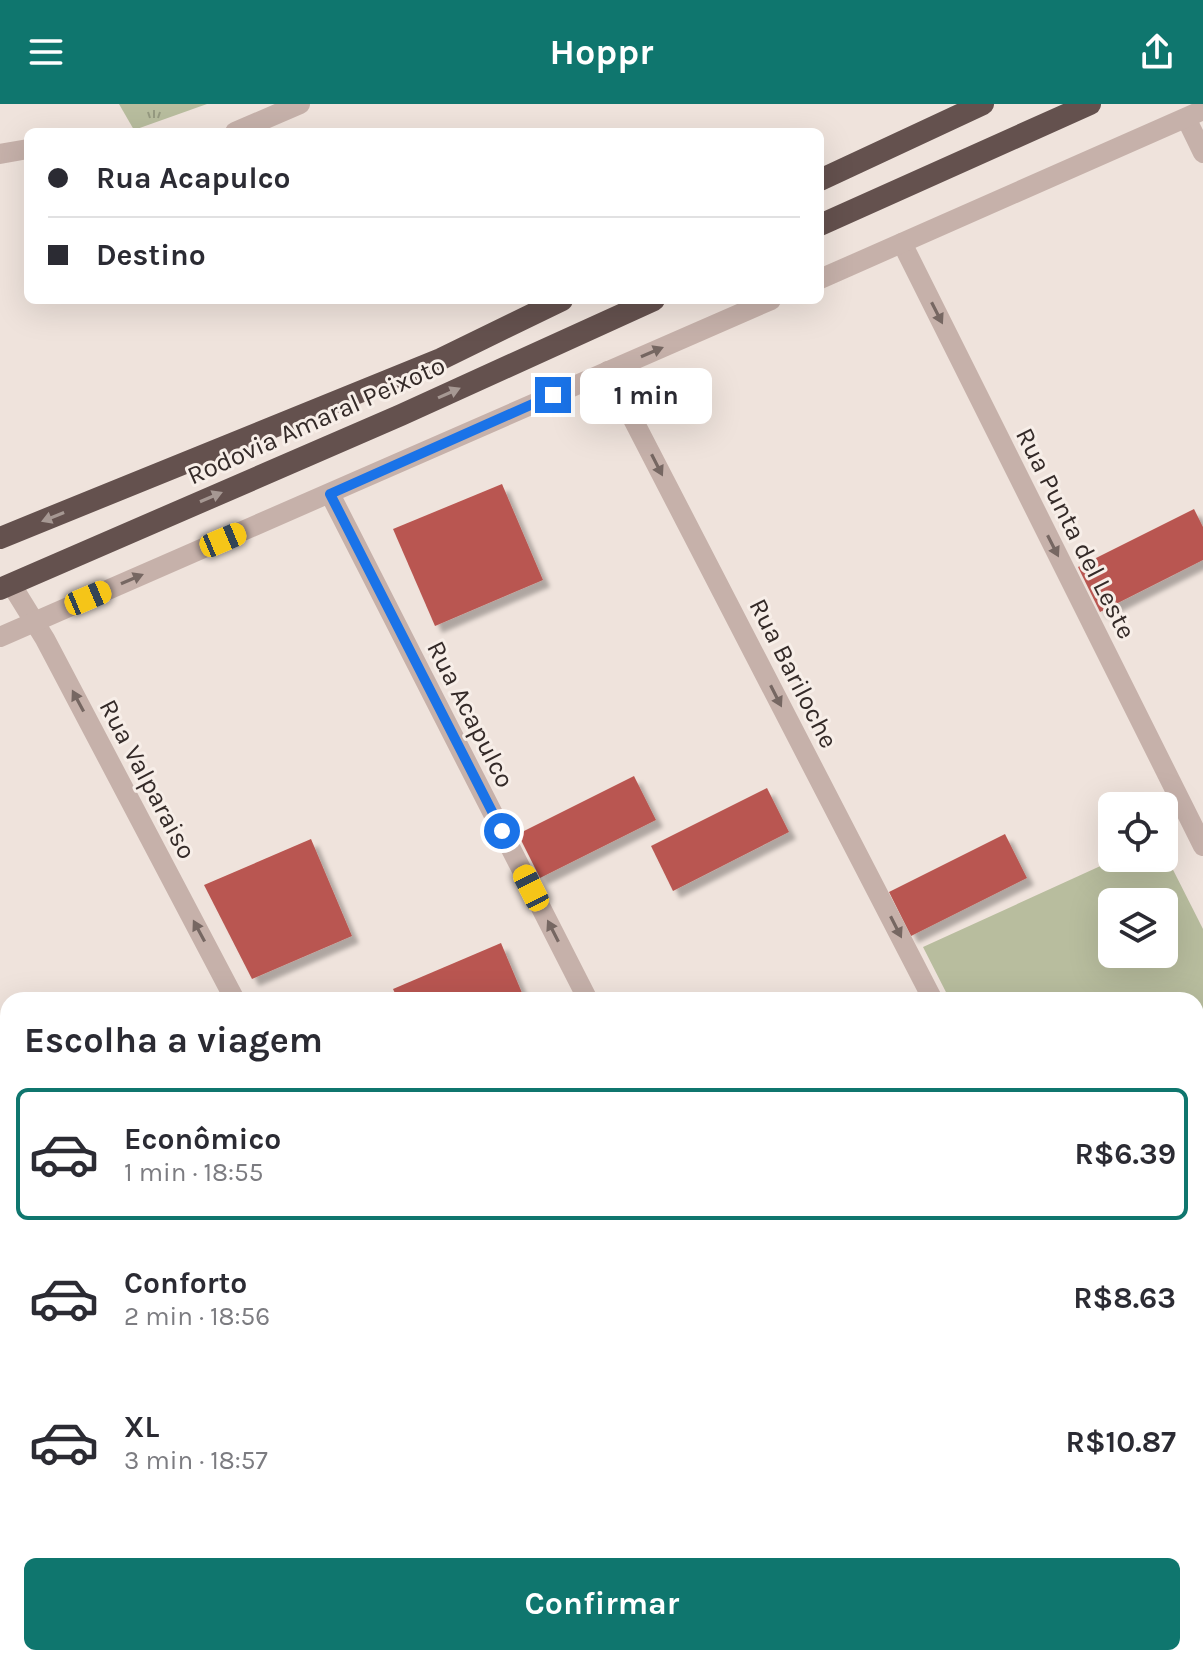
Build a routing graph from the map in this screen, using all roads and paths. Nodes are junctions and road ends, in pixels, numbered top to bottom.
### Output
1 (300, 104) edge
2 (983, 104) edge
3 (1090, 104) edge
4 (1194, 114) edge
5 (244, 128) edge
6 (24, 150) edge
7 (1203, 153) edge
8 (0, 154) edge
9 (824, 178) edge
10 (824, 223) edge
11 (902, 243) junction
12 (824, 277) edge
13 (554, 304) edge
14 (645, 304) edge
15 (762, 304) edge
16 (608, 371) junction
17 (330, 494) junction
18 (0, 538) edge
19 (4, 583) edge
20 (34, 621) junction
21 (0, 637) edge
22 (1203, 846) edge
23 (231, 992) edge
24 (584, 992) edge
25 (929, 992) edge

1 - 5 street
2 - 9 highway
3 - 10 highway
4 - 7 street
4 - 11 street
6 - 8 street
11 - 12 street
11 -> 22 street, Rua Punta del Leste
13 -> 18 highway, Rodovia Amaral Peixoto
19 -> 14 highway, Rodovia Amaral Peixoto
16 -> 15 street
16 - 17 street
16 -> 25 street, Rua Bariloche
20 -> 17 street
24 -> 17 street, Rua Acapulco
19 - 20 street, Rua Valparaiso
20 - 21 street
23 -> 20 street, Rua Valparaiso

